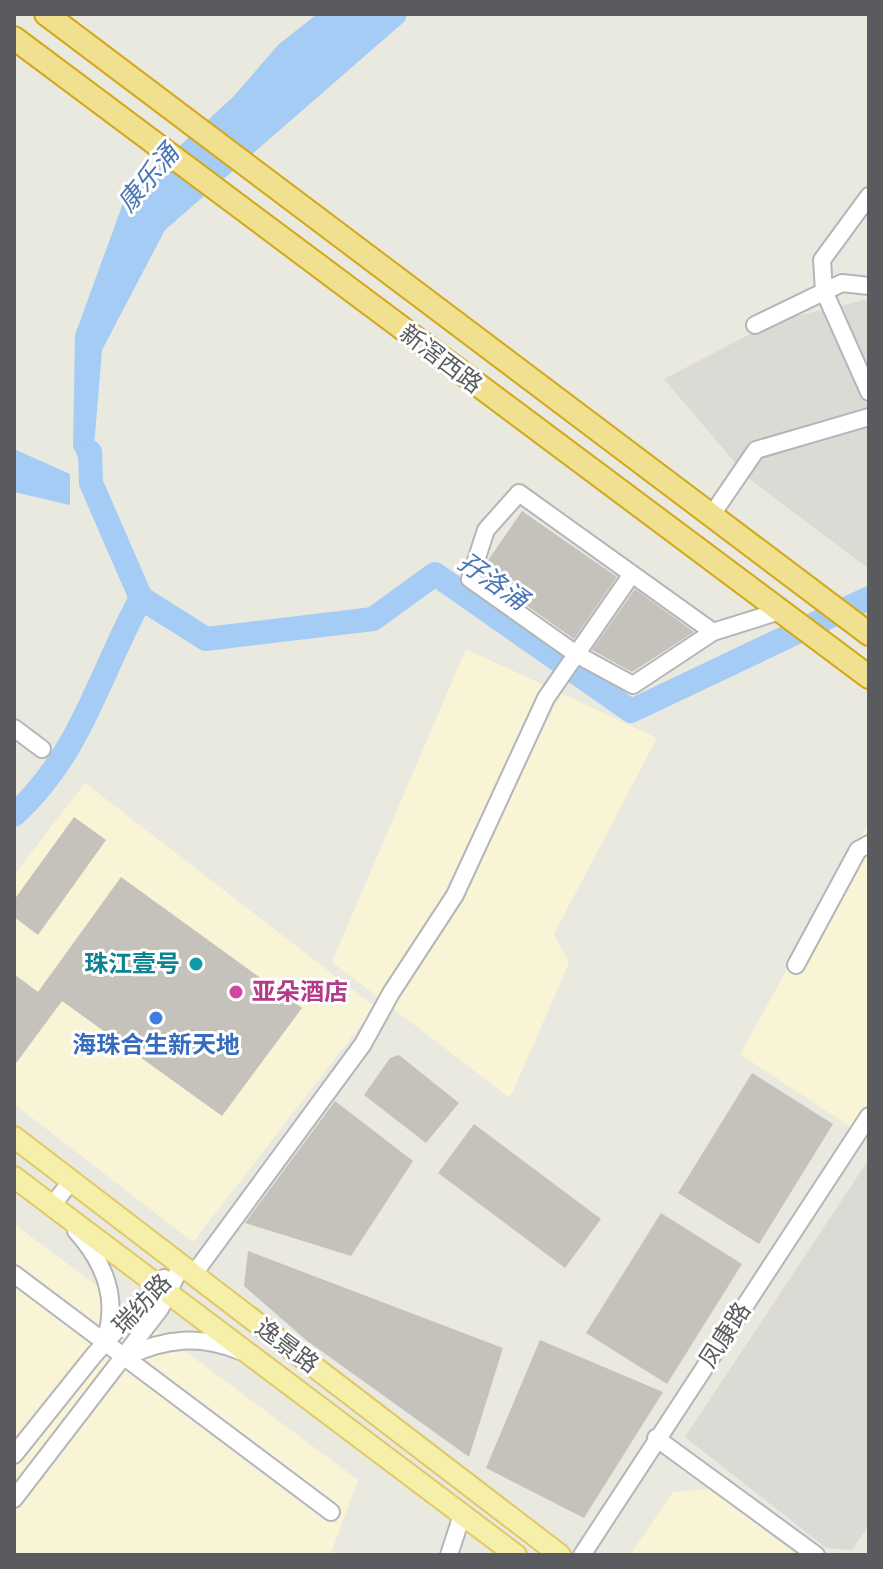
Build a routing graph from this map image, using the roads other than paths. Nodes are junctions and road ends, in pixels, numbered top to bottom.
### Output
1 (46, 14) edge
2 (14, 38) edge
3 (869, 196) edge
4 (869, 286) edge
5 (824, 291) junction
6 (755, 325) dead end
7 (869, 392) edge
8 (869, 417) edge
9 (711, 516) junction
10 (632, 574) junction
11 (780, 611) junction
12 (713, 632) junction
13 (869, 634) edge
14 (576, 654) junction
15 (869, 677) edge
16 (14, 728) edge
17 (42, 749) dead end
18 (869, 844) edge
19 (796, 965) dead end
20 (869, 1116) edge
21 (14, 1137) edge
22 (14, 1177) edge
23 (71, 1181) junction
24 (52, 1206) junction
25 (187, 1270) junction
26 (14, 1274) edge
27 (162, 1289) junction
28 (104, 1344) junction
29 (295, 1352) junction
30 (247, 1353) junction
31 (123, 1358) junction
32 (277, 1376) junction
33 (656, 1438) junction
34 (14, 1455) edge
35 (14, 1499) edge
36 (331, 1512) dead end
37 (462, 1515) junction
38 (449, 1555) edge
39 (516, 1555) edge
40 (560, 1555) edge
41 (582, 1555) edge
42 (816, 1555) edge

1 - 9 highway, 新滘西路
2 - 11 highway, 新滘西路
3 - 5 street
4 - 5 street
5 - 6 street
5 - 7 street
8 - 9 street
9 - 13 highway, 新滘西路
10 - 12 street
10 - 14 street, 瑞纺路
10 - 14 street
11 - 12 street
11 - 15 highway, 新滘西路
12 - 14 street
14 - 25 street, 瑞纺路
16 - 17 street
18 - 19 street
20 - 33 street, 凤康路
21 - 23 main road, 逸景路
22 - 24 main road, 逸景路
23 - 24 street
23 - 25 main road, 逸景路
24 - 27 main road, 逸景路
24 - 28 street
25 - 27 street, 瑞纺路
25 - 29 main road, 逸景路
26 - 28 street
27 - 28 street, 瑞纺路
27 - 30 main road, 逸景路
27 - 31 street
28 - 31 street
28 - 34 street, 瑞纺路
29 - 32 street
29 - 40 main road, 逸景路
30 - 31 street
30 - 32 main road, 逸景路
31 - 35 street
31 - 36 street
32 - 37 main road, 逸景路
33 - 41 street, 凤康路
33 - 42 street
37 - 38 street
37 - 39 main road, 逸景路

